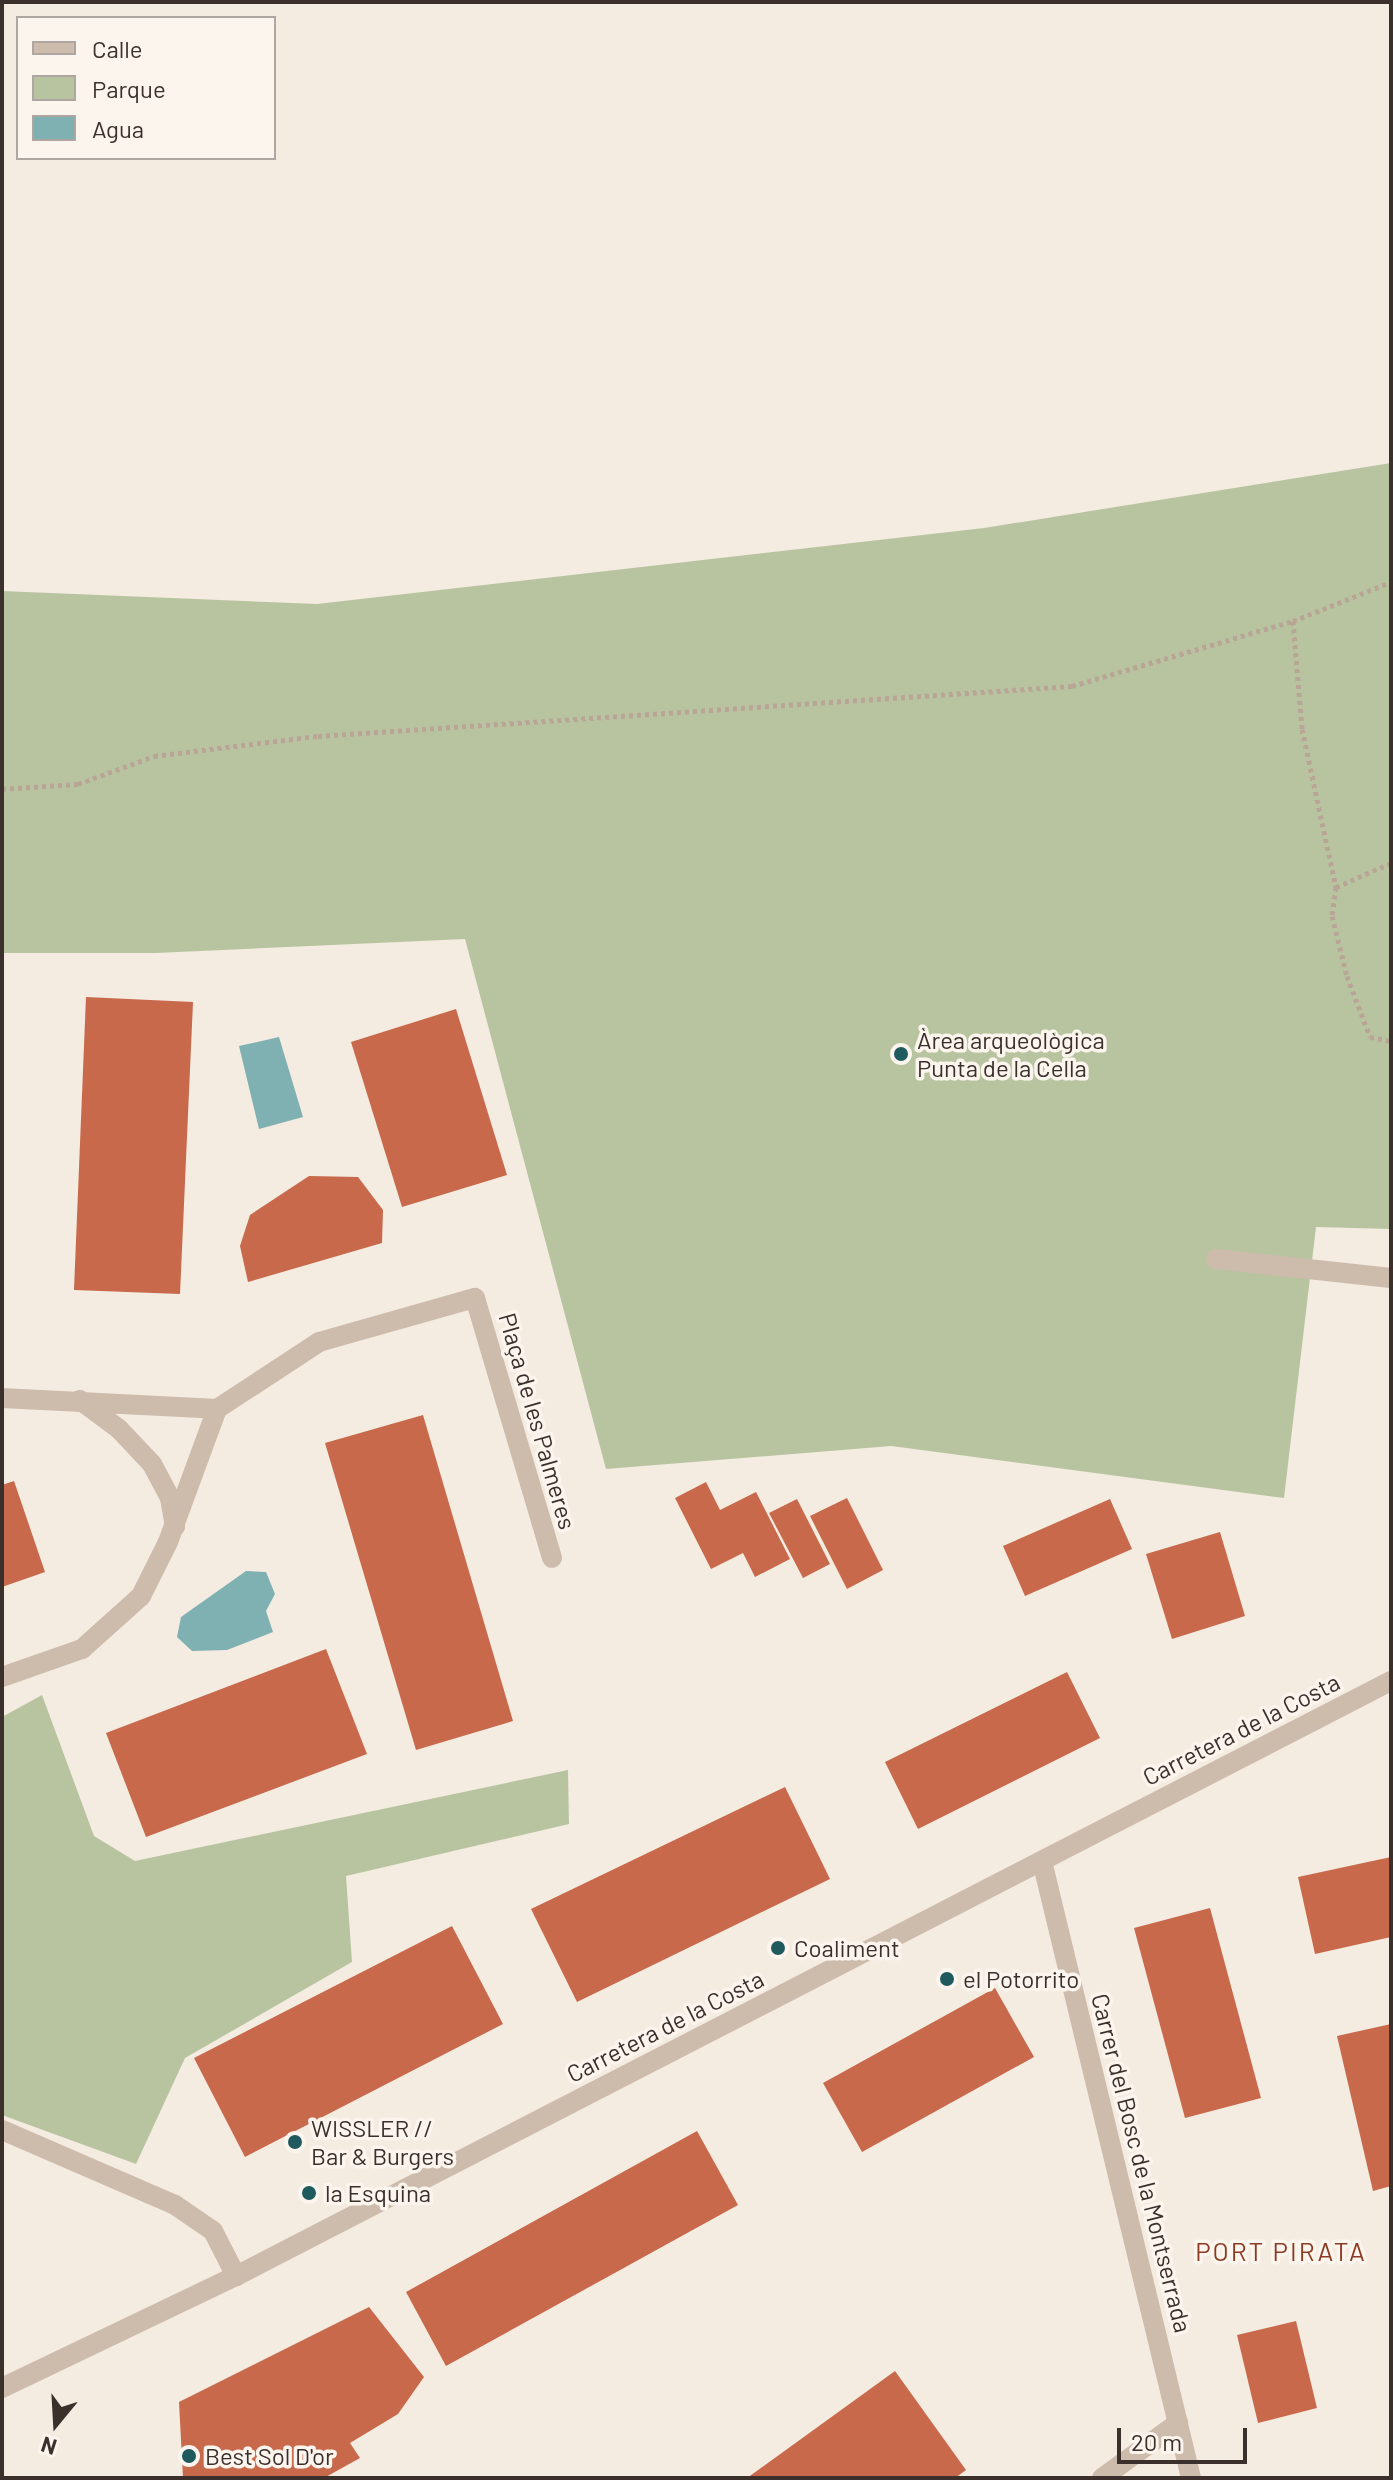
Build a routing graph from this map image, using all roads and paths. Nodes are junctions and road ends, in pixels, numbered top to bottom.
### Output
1 (1391, 582) edge
2 (1293, 621) junction
3 (2, 789) edge
4 (1391, 863) edge
5 (1336, 887) junction
6 (1391, 1041) edge
7 (1216, 1259) dead end
8 (1391, 1278) edge
9 (2, 1398) edge
10 (79, 1399) junction
11 (217, 1409) junction
12 (175, 1527) junction
13 (552, 1558) dead end
14 (2, 1677) edge
15 (1391, 1681) edge
16 (1042, 1861) junction
17 (2, 2130) edge
18 (236, 2276) junction
19 (2, 2388) edge
20 (1178, 2423) junction
21 (1102, 2478) edge
22 (1191, 2478) edge

1 - 2 path
2 - 3 path
2 - 5 path
4 - 5 path
5 - 6 path
7 - 8 street
9 - 10 street
10 - 11 street
10 - 12 street
11 - 12 street
11 - 13 street, Plaça de les Palmeres
12 - 14 street
15 - 16 street, Carretera de la Costa
16 - 18 street, Carretera de la Costa
16 - 20 street, Carrer del Bosc de la Montserrada
17 - 18 street
18 - 19 street, Carretera de la Costa
20 - 21 street
20 - 22 street, Carrer del Bosc de la Montserrada

